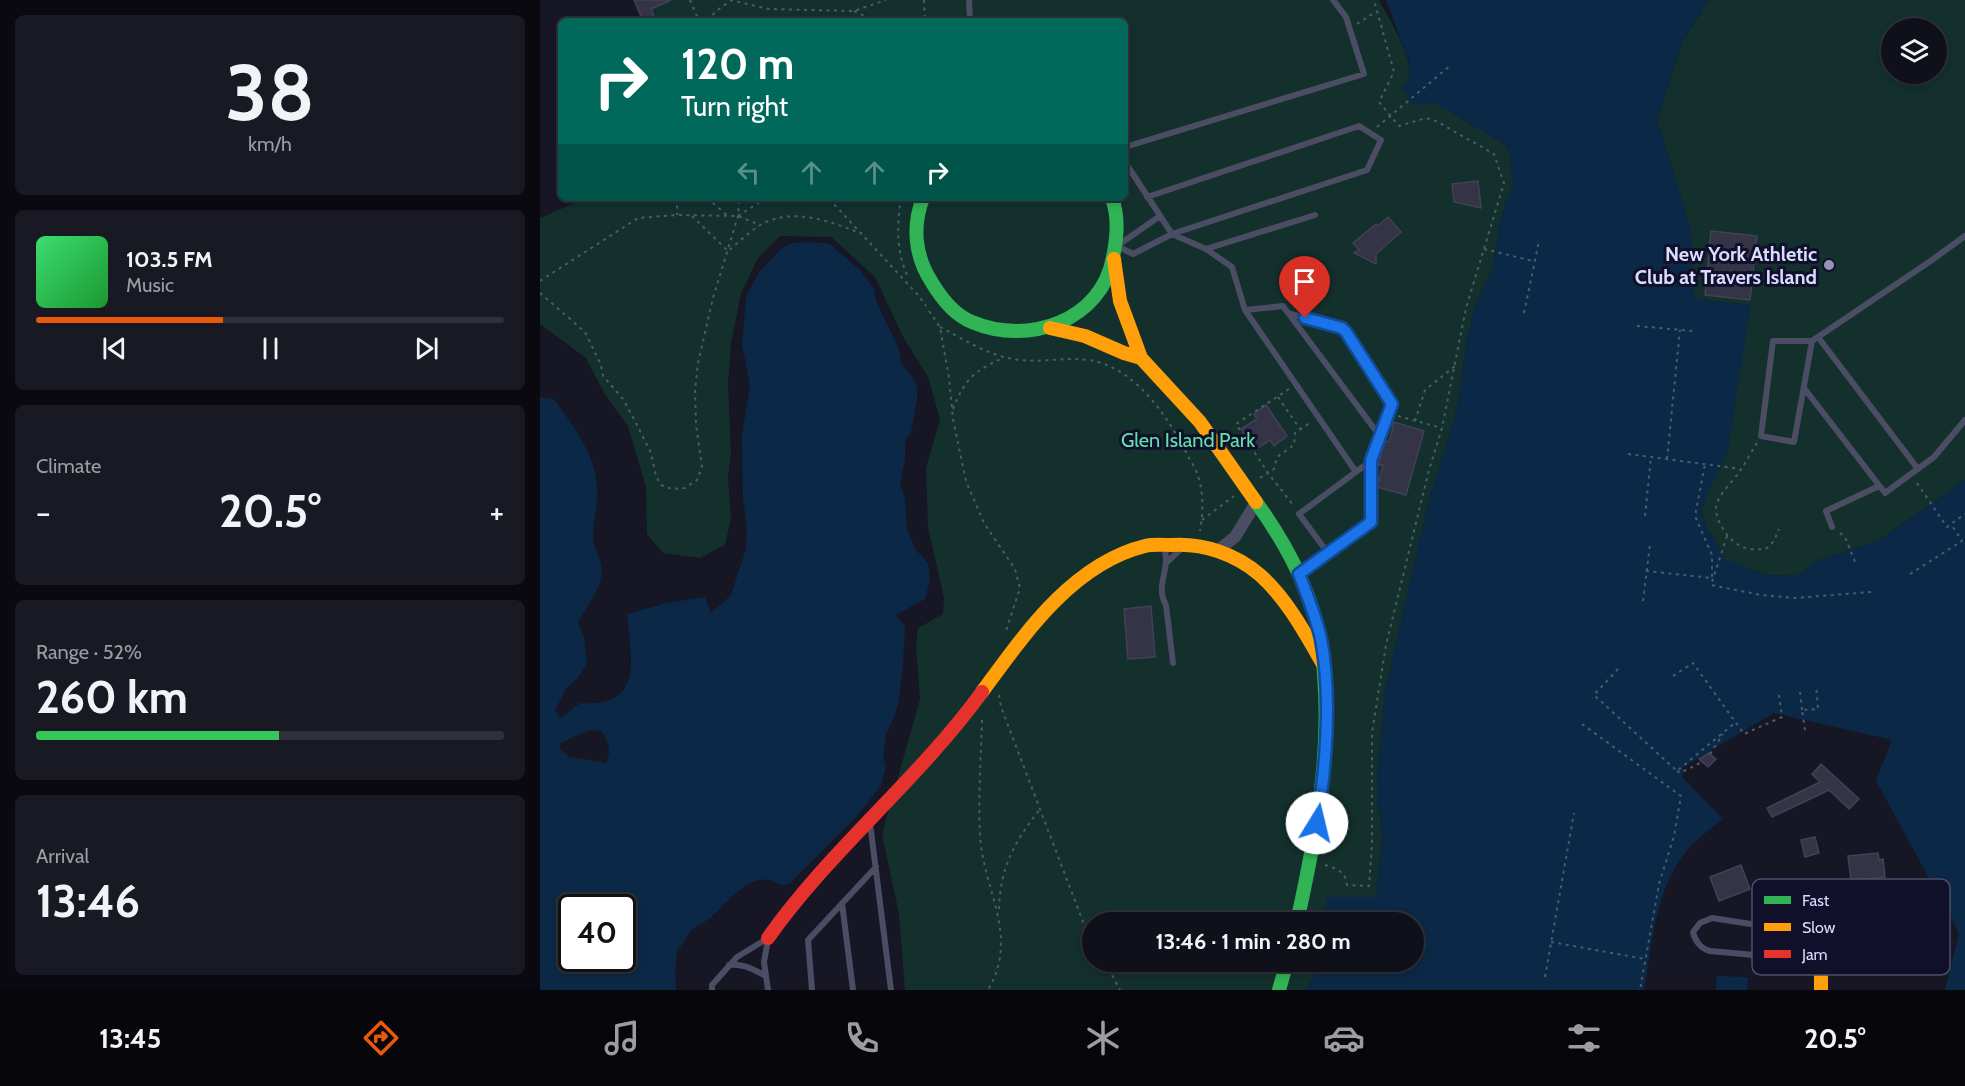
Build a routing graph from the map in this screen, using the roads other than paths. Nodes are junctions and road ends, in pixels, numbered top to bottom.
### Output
1 (969, 0) edge
2 (1333, 0) edge
3 (970, 18) edge
4 (1128, 146) edge
5 (1128, 167) edge
6 (1147, 197) junction
7 (921, 201) edge
8 (1113, 201) edge
9 (1315, 215) dead end
10 (1160, 216) junction
11 (1172, 234) junction
12 (1965, 236) edge
13 (1206, 249) junction
14 (1116, 253) junction
15 (1245, 310) junction
16 (1288, 313) junction
17 (1050, 328) junction
18 (1815, 339) junction
19 (1141, 358) junction
20 (1804, 388) junction
21 (1965, 420) edge
22 (1380, 435) junction
23 (1371, 460) junction
24 (1918, 469) junction
25 (1356, 472) junction
26 (1879, 486) junction
27 (1257, 501) junction
28 (1832, 527) dead end
29 (1166, 543) junction
30 (1185, 544) junction
31 (1217, 551) junction
32 (1328, 553) junction
33 (1166, 563) junction
34 (1299, 574) junction
35 (1173, 663) dead end
36 (1323, 664) junction
37 (870, 819) junction
38 (876, 867) junction
39 (842, 903) junction
40 (1299, 912) edge
41 (1752, 924) edge
42 (768, 938) junction
43 (1752, 955) edge
44 (729, 965) junction
45 (1284, 972) edge
46 (766, 976) junction
47 (711, 990) edge
48 (768, 990) edge
49 (812, 990) edge
50 (853, 990) edge
51 (891, 990) edge
52 (1279, 990) edge

1 - 3 lane
2 - 4 lane
5 - 6 lane
6 - 10 lane
6 - 11 lane
7 - 17 street
8 - 14 street
9 - 13 lane
10 - 11 lane
10 - 14 lane
11 - 13 lane
11 - 14 lane
12 - 18 lane
13 - 15 lane
14 - 17 street
14 - 19 street
15 - 16 lane
15 - 25 lane
16 - 22 lane
16 - 22 lane
17 - 19 street
18 - 20 lane
18 - 20 lane
18 - 24 lane
19 - 27 street
20 - 26 lane
21 - 24 lane
22 - 23 lane
23 - 25 lane
23 - 32 lane
24 - 26 lane
25 - 32 lane
26 - 28 lane
27 - 31 street
27 - 34 street
29 - 30 street
29 - 33 lane
29 - 37 street
30 - 31 street
30 - 33 lane
31 - 36 street
32 - 34 lane
33 - 35 lane
34 - 36 street
36 - 40 street
37 - 38 lane
37 - 42 street
38 - 39 lane
38 - 51 lane
39 - 49 lane
39 - 50 lane
41 - 43 lane
42 - 44 lane
42 - 46 lane
44 - 46 lane
44 - 47 lane
45 - 52 street
46 - 48 lane

